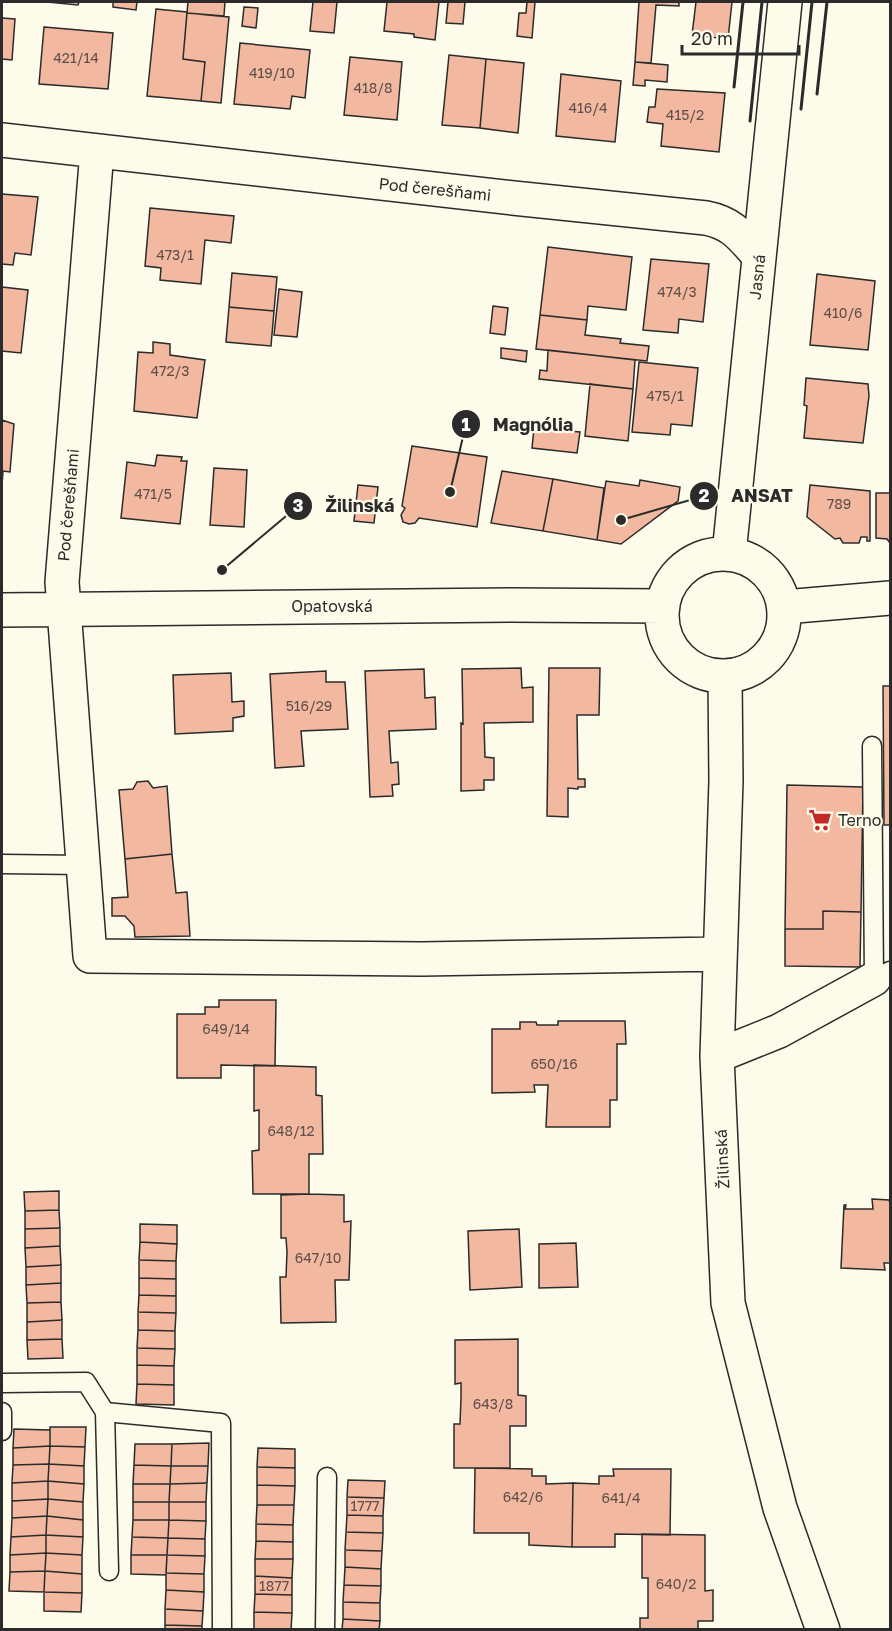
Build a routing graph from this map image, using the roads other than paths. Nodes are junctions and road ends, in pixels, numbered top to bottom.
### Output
1 (785, 2) edge
2 (2, 140) edge
3 (97, 151) junction
4 (759, 256) junction
5 (729, 554) junction
6 (891, 598) edge
7 (663, 606) junction
8 (784, 607) junction
9 (63, 608) junction
10 (2, 610) edge
11 (725, 676) junction
12 (872, 746) dead end
13 (2, 864) edge
14 (83, 865) junction
15 (719, 954) junction
16 (882, 975) edge
17 (717, 1056) junction
18 (2, 1383) edge
19 (2, 1412) edge
20 (105, 1413) junction
21 (2, 1431) edge
22 (327, 1477) dead end
23 (109, 1570) dead end
24 (222, 1629) edge
25 (325, 1629) edge
26 (823, 1629) edge

1 - 4 street, Jasná
2 - 3 street, Pod čerešňami
3 - 4 street, Pod čerešňami
3 - 9 street, Pod čerešňami
4 - 5 street, Jasná
5 - 7 street
5 - 8 street
6 - 8 street
7 - 9 street, Opatovská
7 - 11 street
8 - 11 street
9 - 10 street, Opatovská
9 - 14 street, Pod čerešňami
11 - 15 street, Žilinská
12 - 16 lane
13 - 14 lane
14 - 15 street, Pod čerešňami
15 - 17 street, Žilinská
16 - 17 street
17 - 26 street, Žilinská
18 - 20 lane
19 - 21 lane
20 - 23 lane
20 - 24 lane
22 - 25 lane

